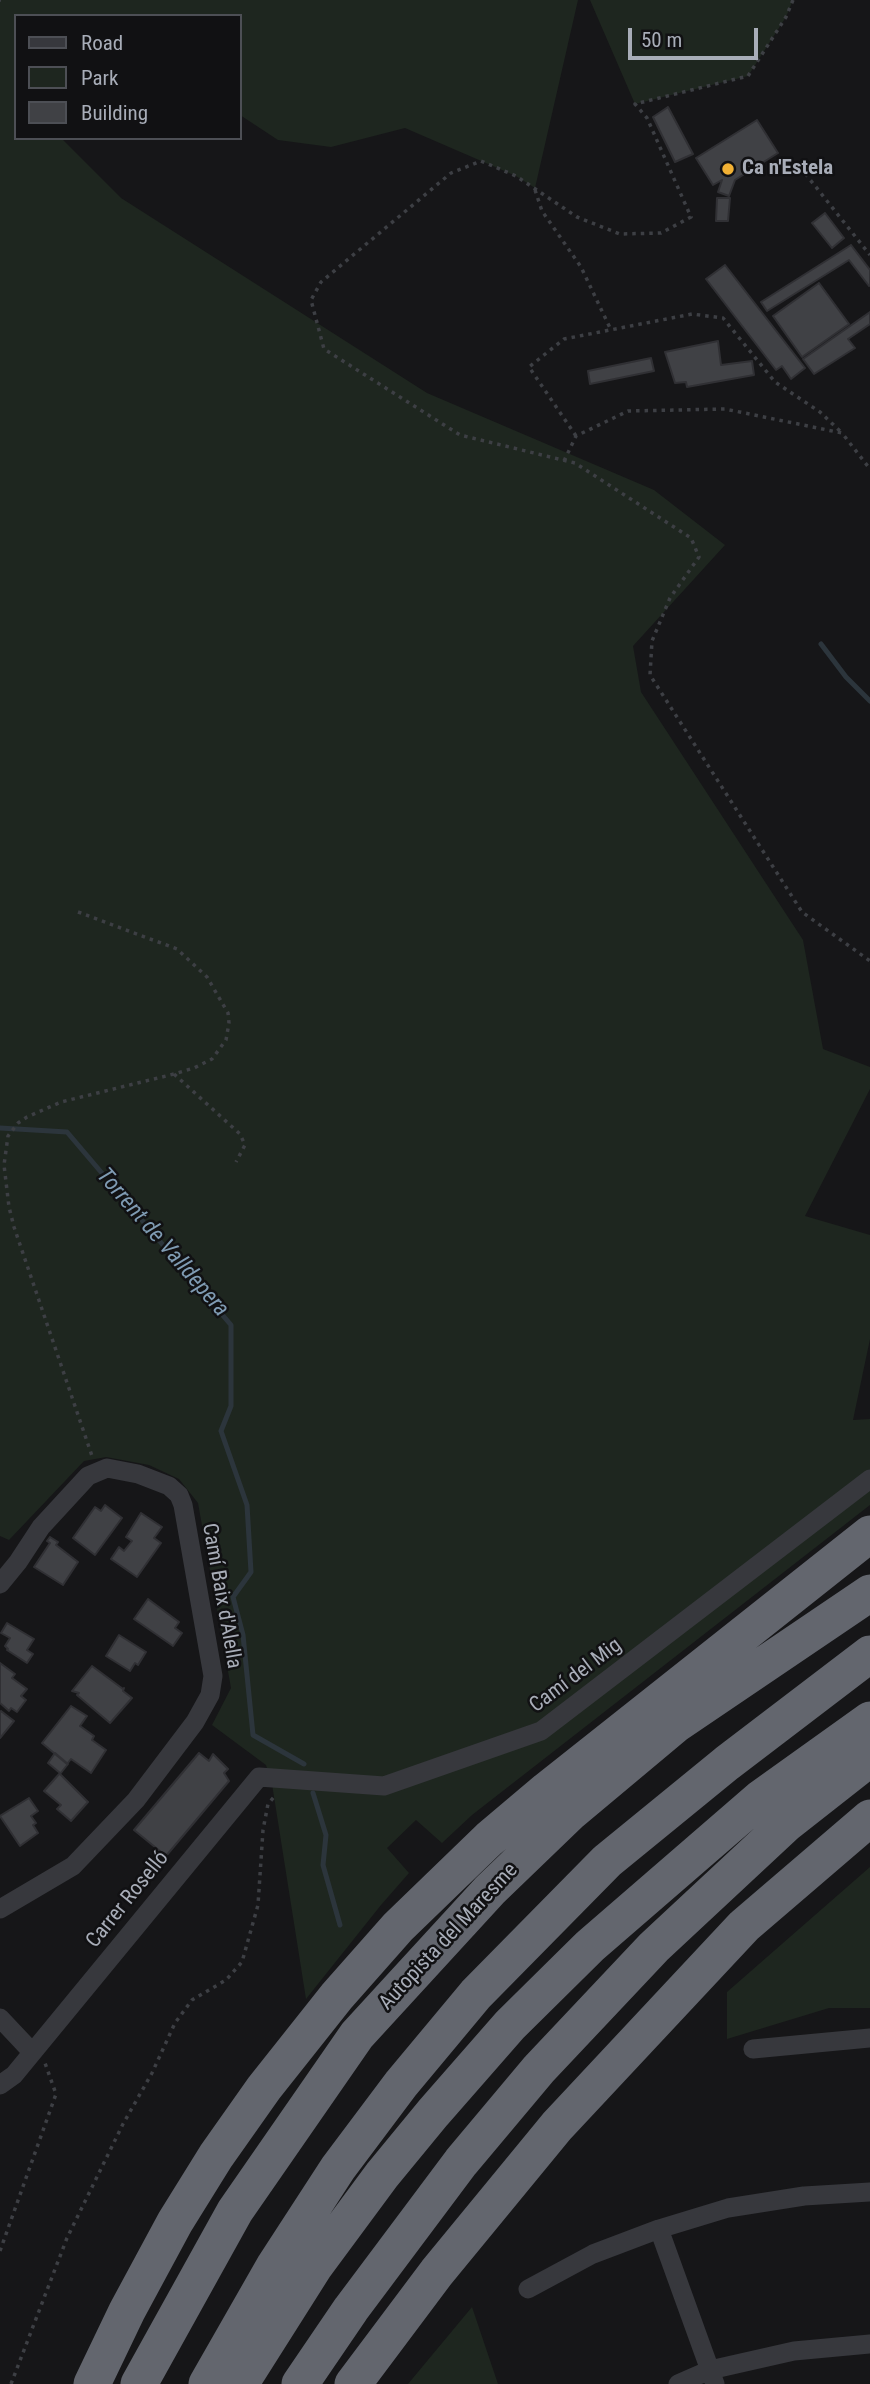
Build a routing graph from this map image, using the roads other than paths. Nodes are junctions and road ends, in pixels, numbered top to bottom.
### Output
1 (870, 1479) edge
2 (870, 1534) edge
3 (0, 1584) edge
4 (870, 1593) edge
5 (870, 1654) edge
6 (718, 1694) junction
7 (870, 1720) edge
8 (870, 1758) edge
9 (259, 1777) joint
10 (547, 1790) junction
11 (870, 1818) edge
12 (0, 1909) edge
13 (0, 2018) edge
14 (870, 2038) edge
15 (35, 2048) junction
16 (753, 2049) dead end
17 (0, 2085) edge
18 (520, 2171) junction
19 (870, 2192) edge
20 (659, 2229) junction
21 (528, 2290) dead end
22 (870, 2344) edge
23 (713, 2377) edge
24 (92, 2384) edge
25 (139, 2384) edge
26 (207, 2384) edge
27 (240, 2384) edge
28 (300, 2384) edge
29 (353, 2384) edge
30 (376, 2384) edge
31 (678, 2384) edge

1 - 9 street, Camí del Mig
2 - 10 highway
3 - 12 street, Camí Baix d'Alella
4 - 6 highway, Autopista del Maresme
5 - 26 highway
6 - 10 highway
6 - 25 highway, Autopista del Maresme
7 - 27 highway
8 - 28 highway
9 - 15 street, Carrer Roselló
10 - 24 highway
11 - 18 highway
13 - 15 street
14 - 16 street
15 - 17 street, Carrer Roselló
18 - 29 highway
18 - 30 highway
19 - 20 street
20 - 21 street
20 - 23 street
22 - 23 street
23 - 31 street

